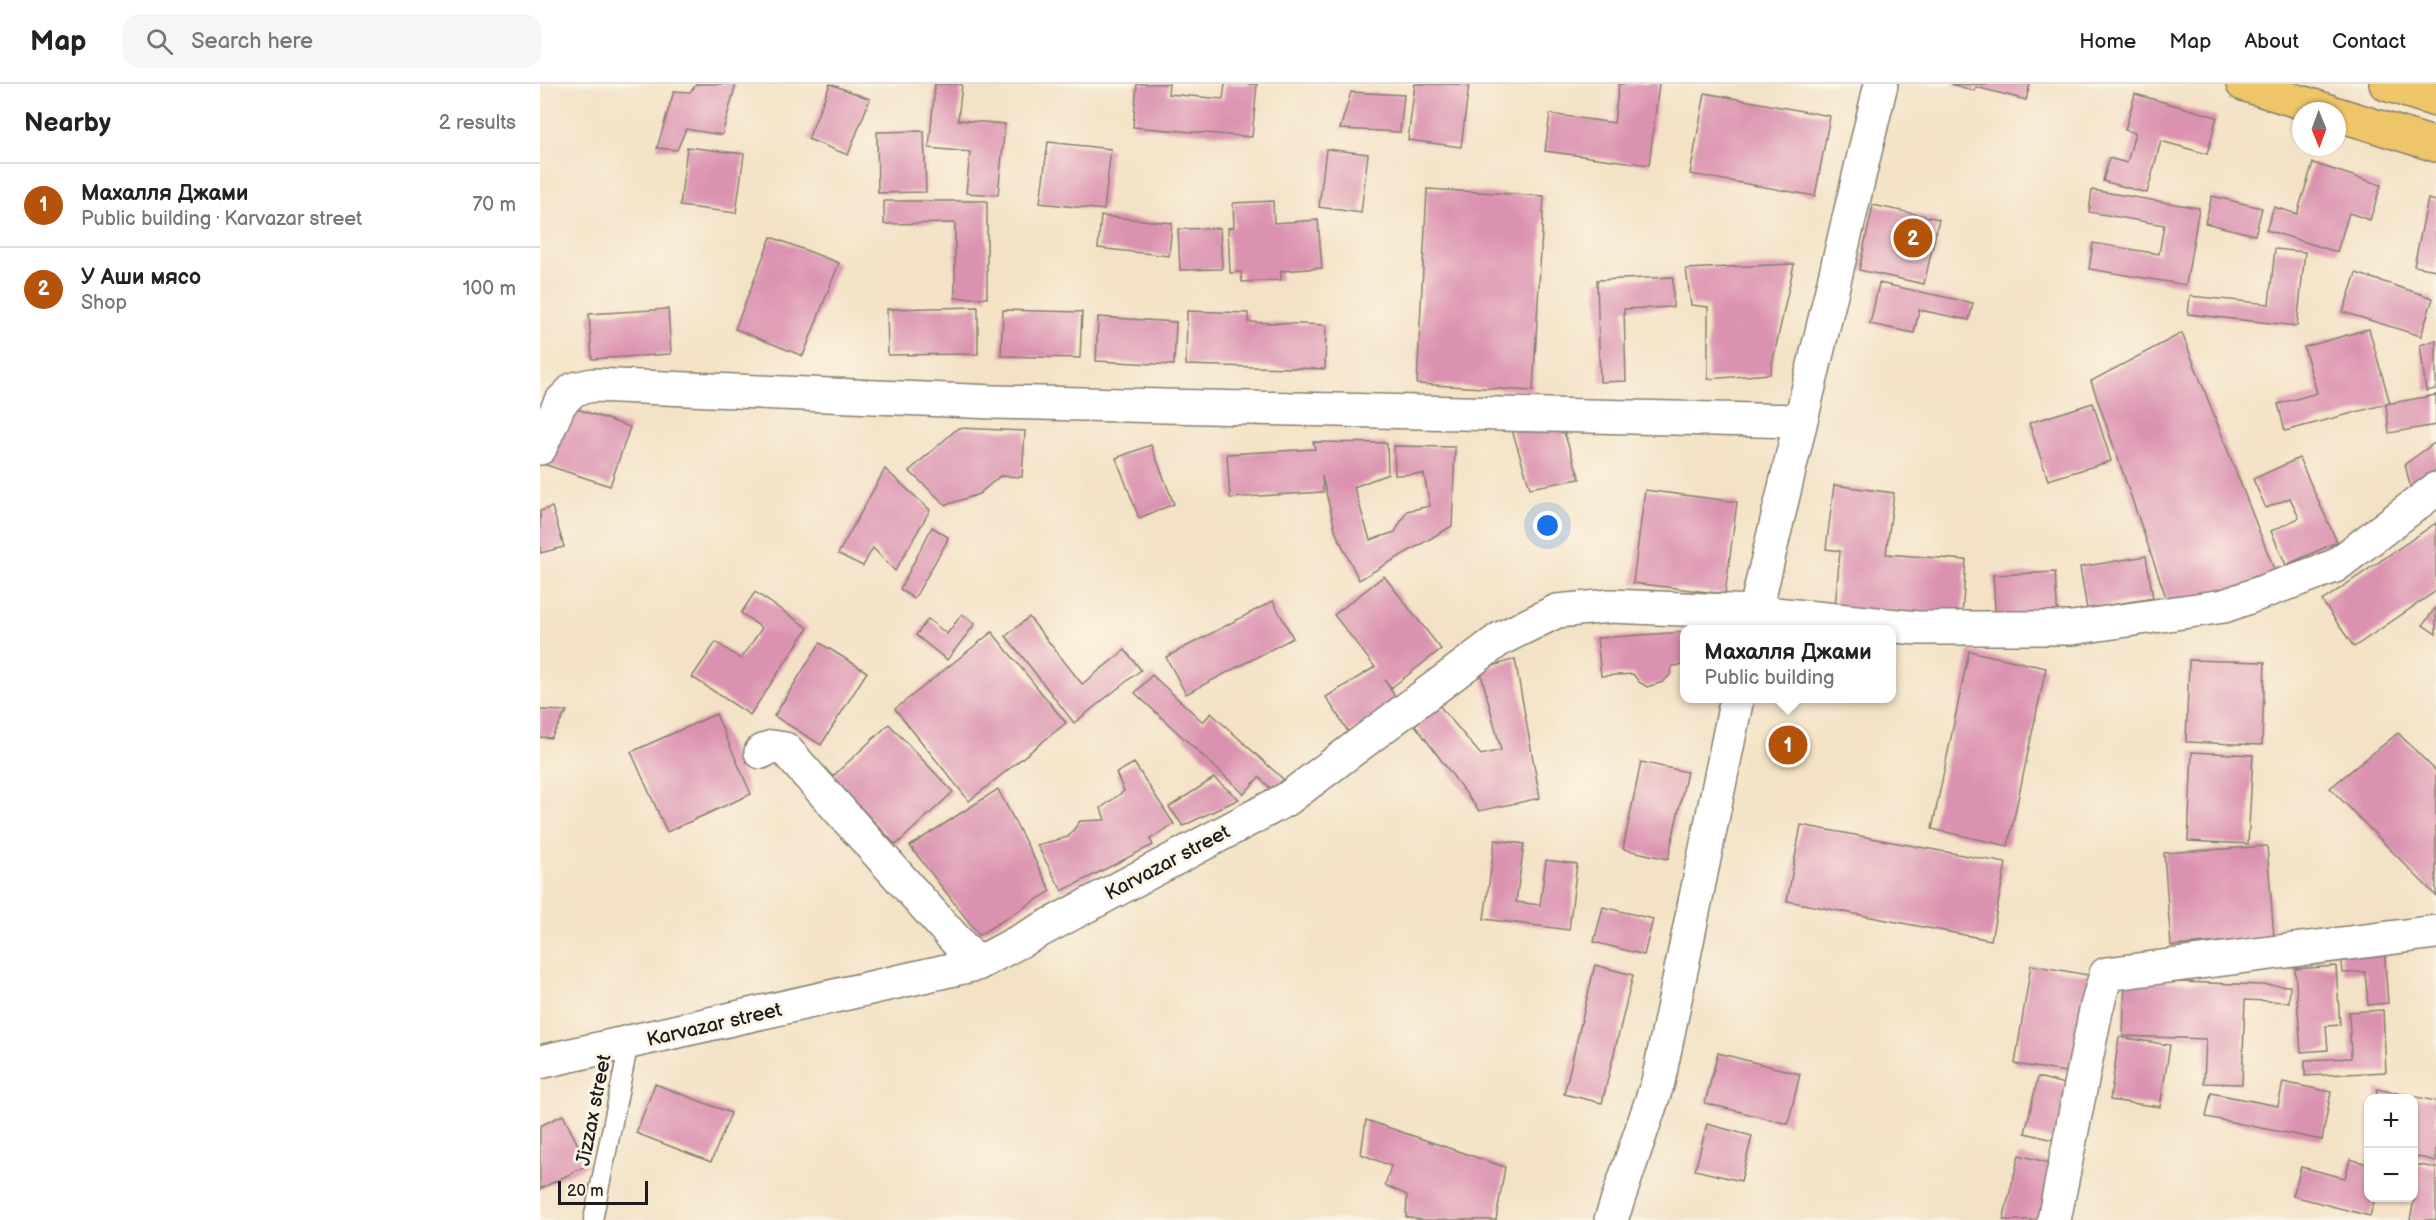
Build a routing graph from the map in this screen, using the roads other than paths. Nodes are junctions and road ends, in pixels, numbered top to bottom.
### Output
1 (1881, 84) edge
2 (2243, 84) edge
3 (2386, 84) edge
4 (2436, 100) edge
5 (2300, 102) edge
6 (2346, 117) edge
7 (2436, 145) edge
8 (1799, 421) junction
9 (540, 448) edge
10 (2436, 489) edge
11 (1753, 621) edge
12 (1847, 625) edge
13 (1896, 627) edge
14 (1736, 703) edge
15 (761, 752) dead end
16 (2436, 932) edge
17 (977, 964) junction
18 (629, 1043) junction
19 (540, 1062) edge
20 (593, 1220) edge
21 (1611, 1220) edge
22 (2055, 1220) edge

1 - 8 street
2 - 5 main road
3 - 4 main road
6 - 7 main road
8 - 9 street
8 - 11 street
10 - 13 street, Karvazar street
11 - 12 street, Karvazar street
11 - 17 street, Karvazar street
14 - 21 street
15 - 17 street
16 - 22 street
17 - 18 street, Karvazar street
18 - 19 street, Karvazar street
18 - 20 lane, Jizzax street

